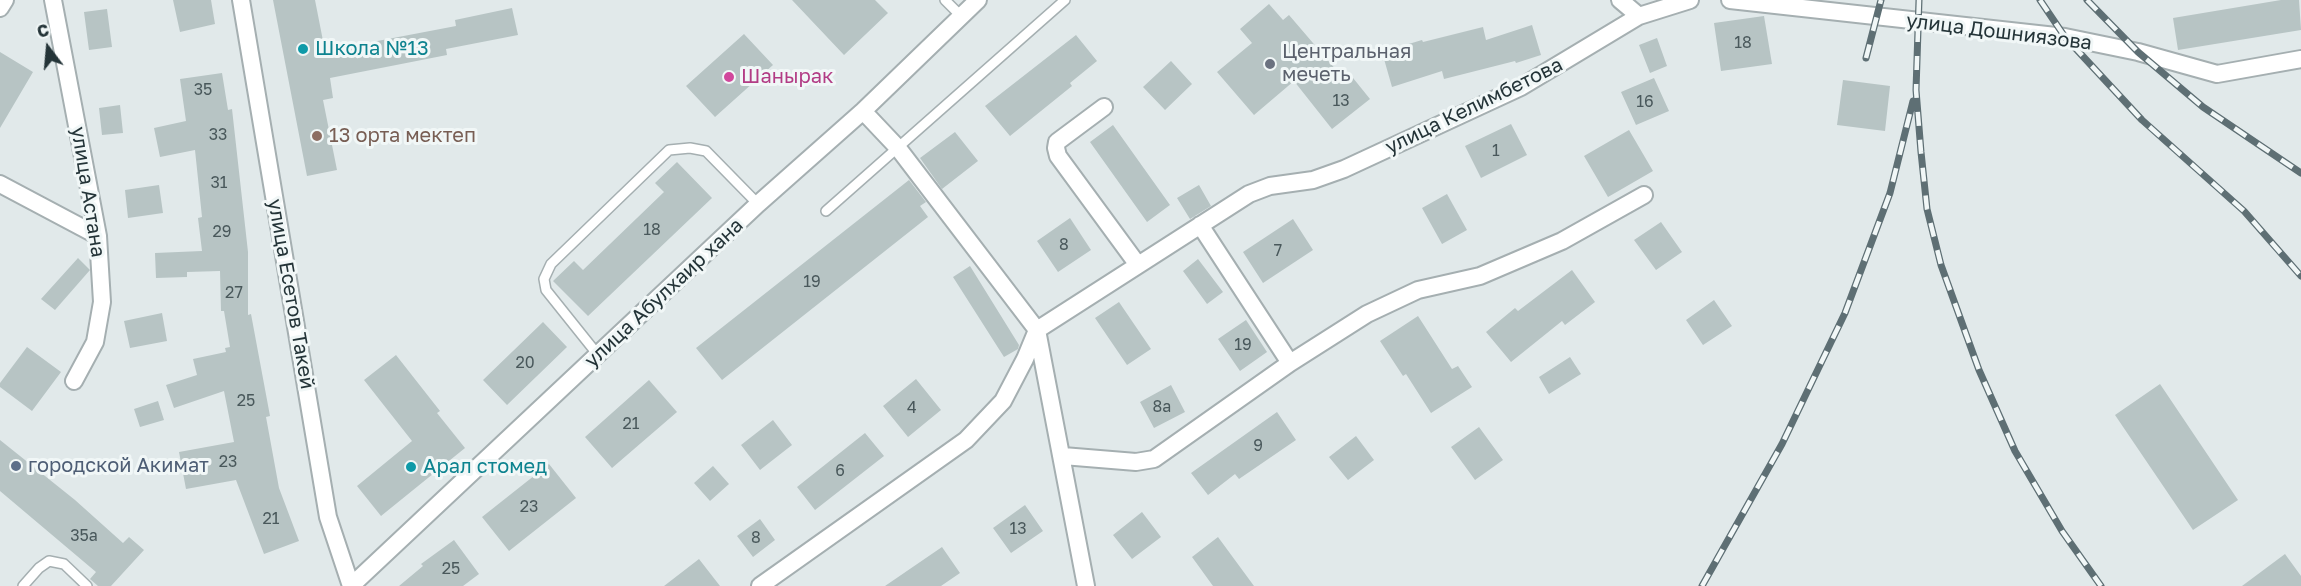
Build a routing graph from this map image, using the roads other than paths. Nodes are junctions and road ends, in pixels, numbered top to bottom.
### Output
1 (5, 0) edge
2 (53, 0) edge
3 (241, 0) edge
4 (945, 0) edge
5 (978, 0) edge
6 (1065, 0) edge
7 (1620, 0) edge
8 (1690, 0) edge
9 (1730, 0) edge
10 (0, 8) edge
11 (961, 16) junction
12 (1639, 16) junction
13 (2301, 59) edge
14 (1104, 107) dead end
15 (863, 111) junction
16 (897, 148) junction
17 (0, 184) edge
18 (1644, 195) dead end
19 (758, 204) junction
20 (826, 211) dead end
21 (1200, 225) junction
22 (99, 236) junction
23 (1138, 265) junction
24 (1037, 330) junction
25 (598, 355) junction
26 (1290, 363) junction
27 (74, 381) dead end
28 (1063, 456) junction
29 (23, 586) edge
30 (87, 586) edge
31 (351, 586) edge
32 (760, 586) edge
33 (1086, 586) edge

1 - 10 street
2 - 22 street, улица Астана
3 - 31 street, улица Есетов Такей
4 - 11 lane
5 - 11 street, улица Абулхаир хана
6 - 16 lane
7 - 12 street
8 - 12 street
9 - 13 street, улица Дошниязова
11 - 15 street, улица Абулхаир хана
12 - 21 street, улица Келимбетова
14 - 23 street
15 - 16 street
15 - 19 street, улица Абулхаир хана
16 - 20 lane
16 - 24 street
17 - 22 street
18 - 26 street
19 - 25 street, улица Абулхаир хана
19 - 25 lane
21 - 23 street, улица Келимбетова
21 - 26 street
22 - 27 street, улица Астана
23 - 24 street, улица Келимбетова
24 - 28 street
24 - 32 street
25 - 31 street, улица Абулхаир хана
26 - 28 street
28 - 33 street
29 - 30 lane

